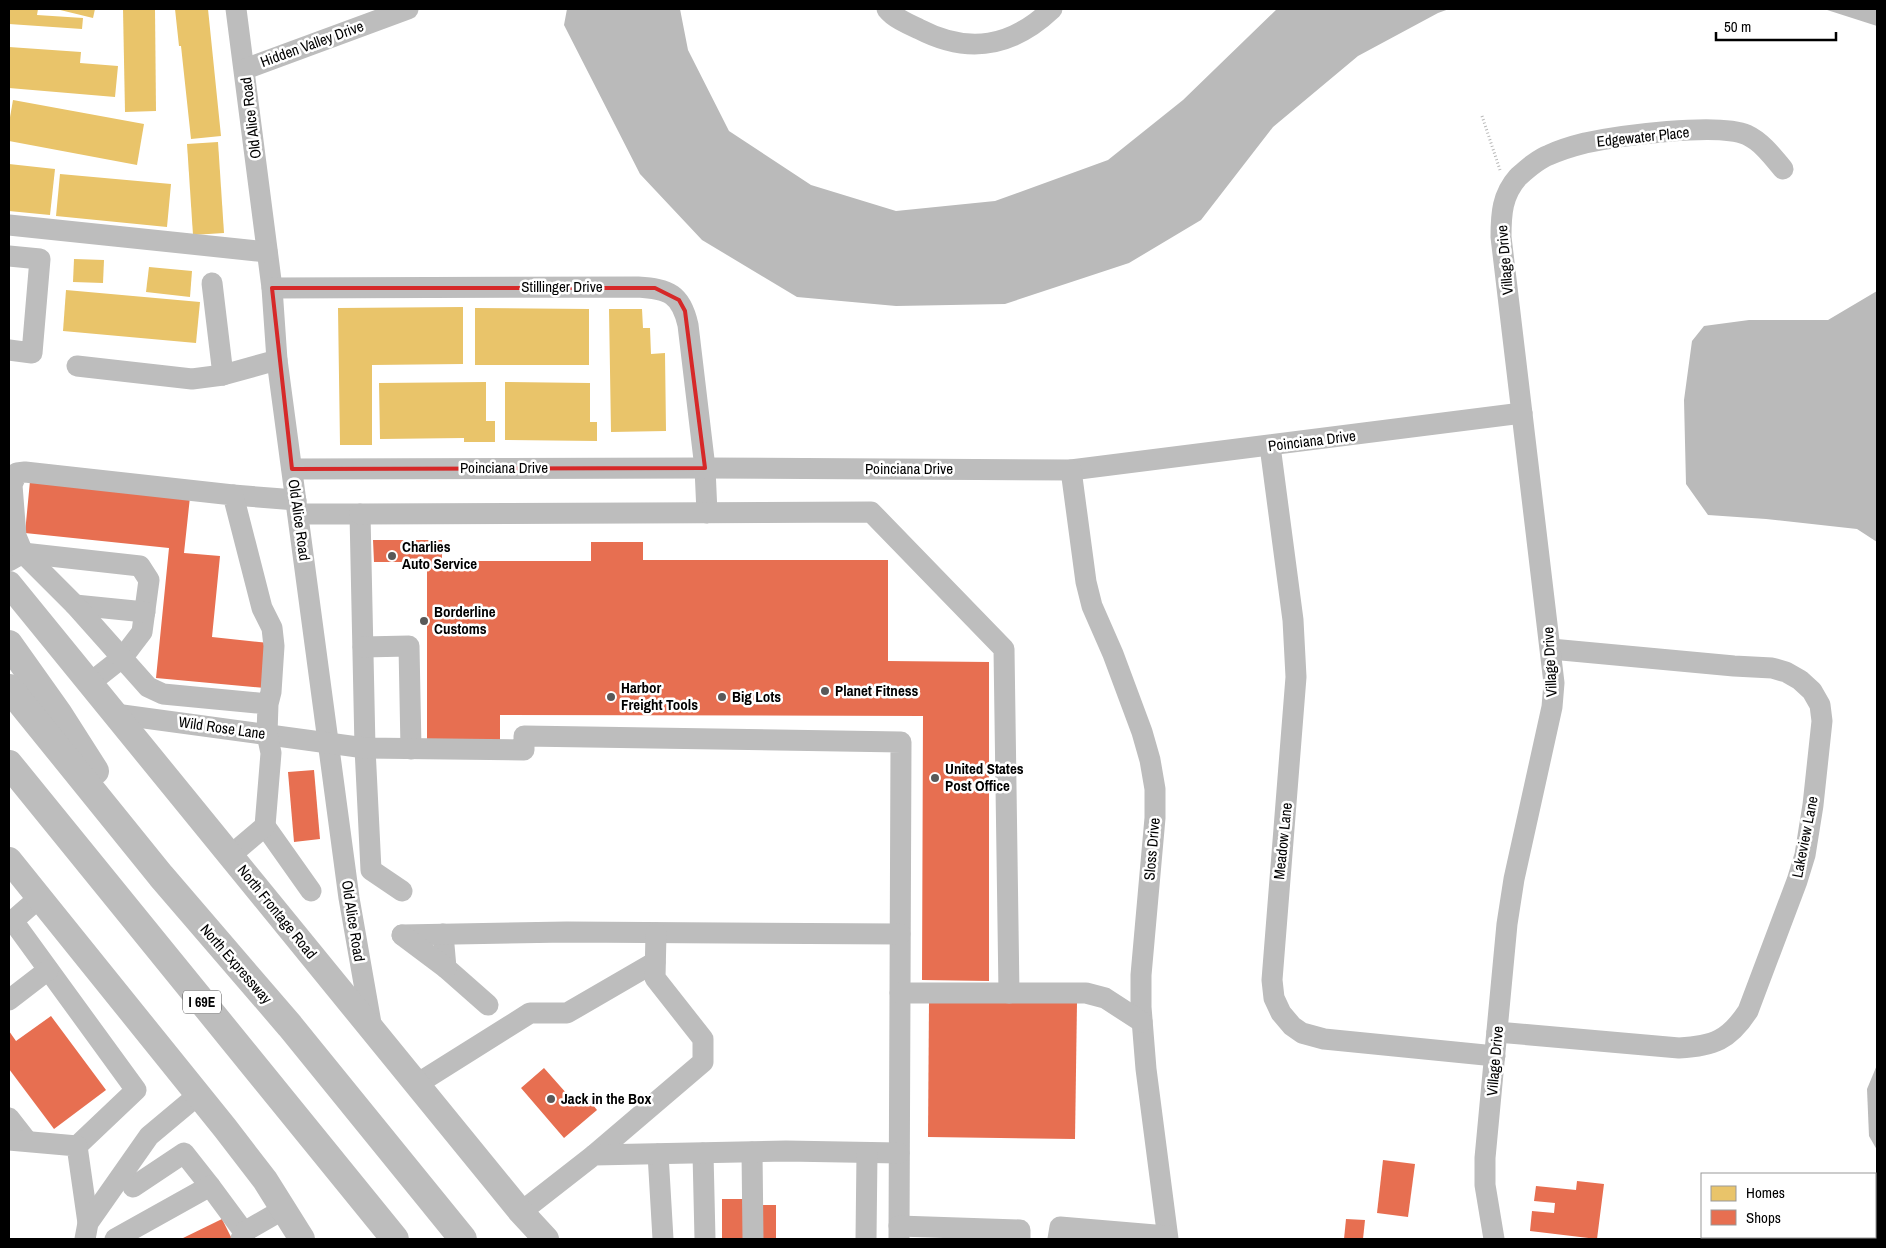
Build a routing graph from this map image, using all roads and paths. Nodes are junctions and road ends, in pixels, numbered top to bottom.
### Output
1 (236, 9) edge
2 (408, 9) edge
3 (887, 9) edge
4 (1052, 9) edge
5 (389, 12) edge
6 (245, 69) junction
7 (1482, 116) dead end
8 (1783, 169) dead end
9 (1507, 192) junction
10 (9, 225) edge
11 (267, 252) junction
12 (9, 256) edge
13 (212, 283) dead end
14 (272, 288) junction
15 (9, 350) edge
16 (277, 360) junction
17 (77, 366) dead end
18 (222, 376) junction
19 (1522, 414) junction
20 (1270, 446) junction
21 (705, 468) junction
22 (292, 469) junction
23 (1071, 470) junction
24 (233, 495) junction
25 (297, 507) junction
26 (708, 513) junction
27 (360, 514) junction
28 (16, 557) edge
29 (9, 584) edge
30 (75, 605) junction
31 (145, 612) junction
32 (9, 644) edge
33 (362, 647) junction
34 (1551, 649) junction
35 (123, 657) junction
36 (90, 683) junction
37 (9, 688) edge
38 (268, 704) junction
39 (115, 714) junction
40 (267, 734) junction
41 (329, 743) junction
42 (365, 748) junction
43 (411, 749) junction
44 (9, 764) edge
45 (9, 792) edge
46 (264, 826) junction
47 (231, 855) junction
48 (9, 860) edge
49 (161, 876) junction
50 (111, 890) junction
51 (311, 891) dead end
52 (402, 891) dead end
53 (39, 898) junction
54 (11, 923) edge
55 (656, 933) junction
56 (444, 934) junction
57 (900, 934) junction
58 (655, 962) junction
59 (446, 968) junction
60 (48, 970) junction
61 (900, 993) junction
62 (1009, 993) junction
63 (9, 1000) edge
64 (488, 1005) dead end
65 (1142, 1022) junction
66 (372, 1029) junction
67 (1497, 1032) junction
68 (1495, 1056) junction
69 (417, 1084) junction
70 (198, 1095) junction
71 (9, 1118) edge
72 (155, 1130) junction
73 (18, 1141) edge
74 (77, 1146) junction
75 (752, 1152) junction
76 (184, 1153) junction
77 (703, 1153) junction
78 (867, 1153) junction
79 (899, 1153) junction
80 (658, 1154) junction
81 (594, 1156) junction
82 (210, 1186) junction
83 (133, 1187) dead end
84 (284, 1209) junction
85 (525, 1223) edge
86 (86, 1231) edge
87 (899, 1232) edge
88 (1059, 1233) edge
89 (243, 1236) edge
90 (1117, 1236) edge
91 (1167, 1238) edge
92 (115, 1239) edge
93 (302, 1239) edge
94 (396, 1239) edge
95 (463, 1239) edge
96 (546, 1239) edge
97 (663, 1239) edge
98 (705, 1239) edge
99 (753, 1239) edge
100 (866, 1239) edge
101 (1020, 1239) edge
102 (1494, 1239) edge

1 - 6 street, Old Alice Road
2 - 5 street, Hidden Valley Drive
3 - 4 street
5 - 6 street, Hidden Valley Drive
6 - 11 street, Old Alice Road
7 - 9 path
8 - 9 street, Edgewater Place
9 - 19 street, Village Drive
10 - 11 street
11 - 14 street, Old Alice Road
12 - 15 street
13 - 18 street
14 - 16 street, Old Alice Road
14 - 21 street, Stillinger Drive
16 - 18 street
16 - 22 street, Old Alice Road
17 - 18 street
19 - 20 street, Poinciana Drive
19 - 34 street, Village Drive
20 - 23 street, Poinciana Drive
20 - 68 street, Meadow Lane
21 - 22 street, Poinciana Drive
21 - 23 street, Poinciana Drive
21 - 26 street, Stillinger Drive
22 - 25 street, Old Alice Road
23 - 65 street, Sloss Drive
24 - 25 street
24 - 28 street
24 - 38 street
25 - 27 street
25 - 41 street, Old Alice Road
26 - 27 street
26 - 62 street
27 - 33 street
28 - 30 street
28 - 31 street
29 - 36 main road, North Frontage Road
30 - 31 street
30 - 35 street
31 - 35 street
32 - 49 highway
33 - 42 street
33 - 43 street
34 - 67 street, Village Drive
34 - 67 street, Lakeview Lane
35 - 36 street
35 - 38 street
36 - 39 main road, North Frontage Road
37 - 49 highway, North Expressway
38 - 40 street
39 - 40 street, Wild Rose Lane
39 - 47 main road, North Frontage Road
40 - 41 street, Wild Rose Lane
40 - 46 street
41 - 42 street, Wild Rose Lane
41 - 66 street, Old Alice Road
42 - 43 street, Wild Rose Lane
42 - 52 street
43 - 57 street, Wild Rose Lane
44 - 50 highway, I 69E
45 - 50 highway
46 - 47 street
46 - 51 street
47 - 66 main road, North Frontage Road
48 - 53 main road
49 - 95 highway, North Expressway
50 - 94 highway, I 69E
53 - 54 street
53 - 70 main road
54 - 60 street
55 - 56 street
55 - 57 street
55 - 58 street
56 - 59 street
56 - 59 street
57 - 61 street
58 - 69 street
58 - 81 street
59 - 64 street
60 - 63 street
60 - 74 street
61 - 62 street
61 - 79 street
62 - 65 street
65 - 91 street, Sloss Drive
66 - 69 main road, North Frontage Road
67 - 68 street, Village Drive
68 - 102 street, Village Drive
69 - 85 main road, North Frontage Road
70 - 72 street
70 - 84 main road
71 - 73 street
72 - 76 street
72 - 86 street
73 - 74 street
74 - 86 street
75 - 77 street
75 - 78 street
75 - 99 street
76 - 82 street
76 - 83 street
77 - 80 street
77 - 98 street
78 - 79 street
78 - 100 street
79 - 87 street
80 - 81 street
80 - 97 street
81 - 85 street
82 - 89 street
82 - 92 street
84 - 89 street
84 - 93 main road
85 - 96 main road, North Frontage Road
87 - 101 street
88 - 90 street
90 - 91 street

